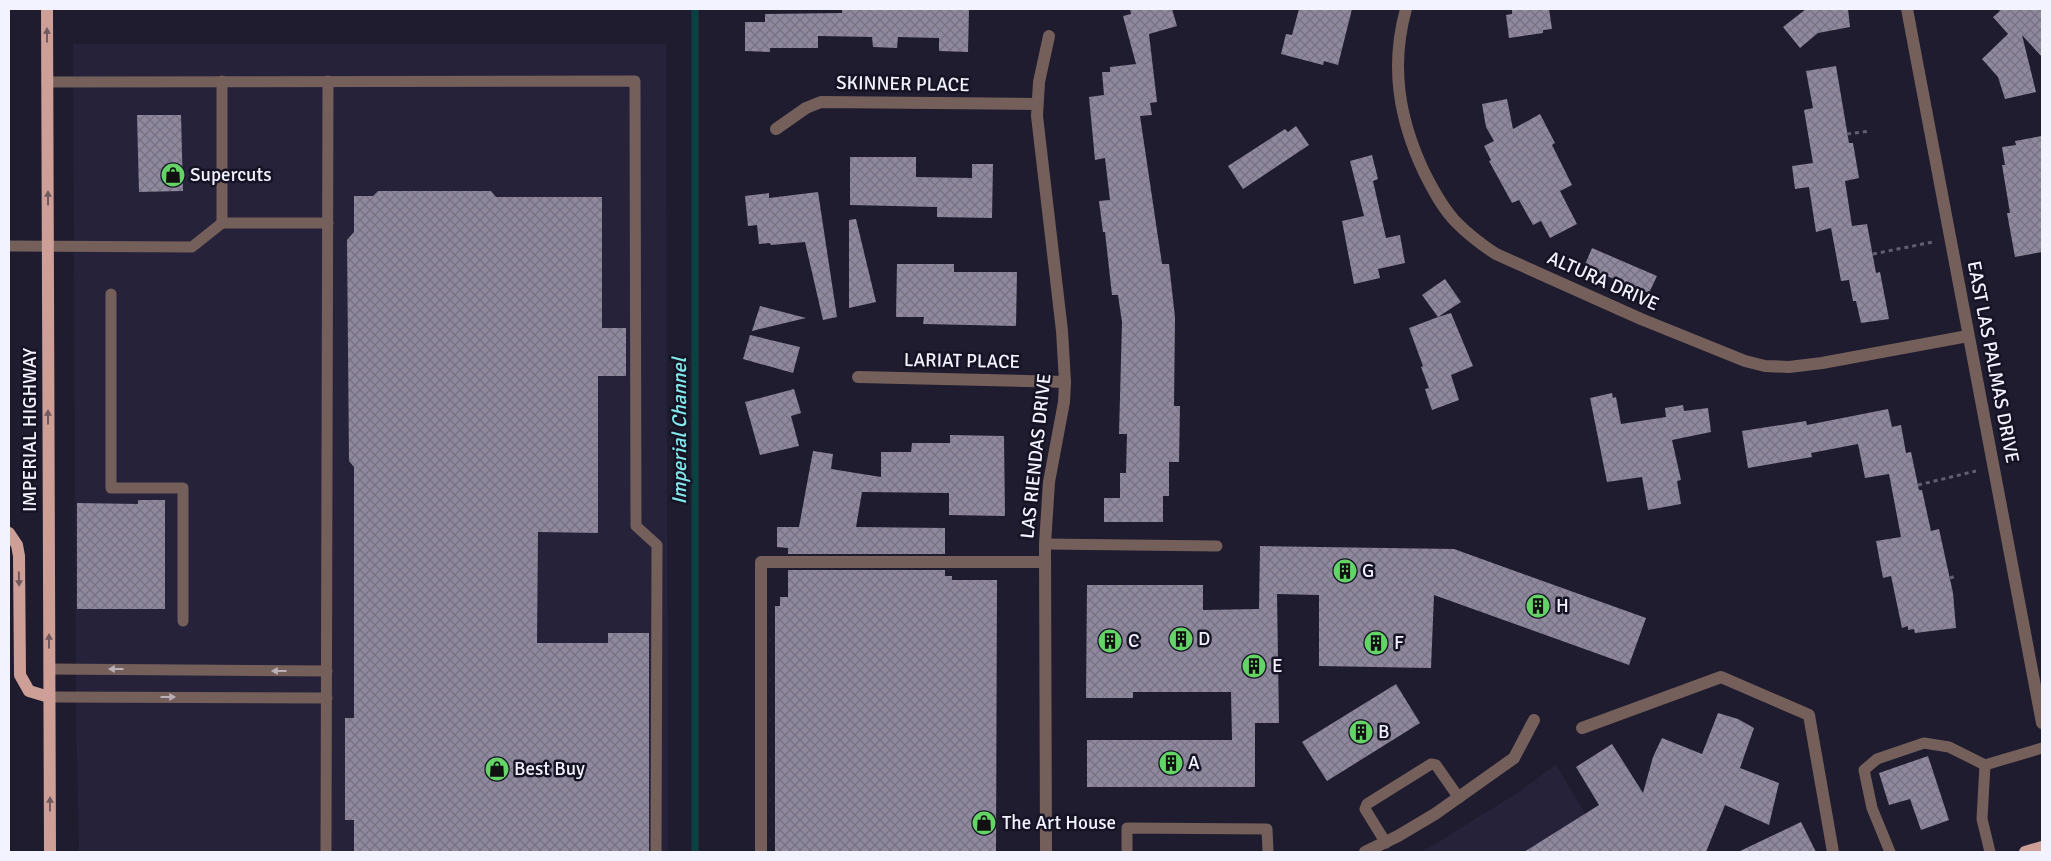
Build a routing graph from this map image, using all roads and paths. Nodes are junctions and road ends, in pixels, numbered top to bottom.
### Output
1 (47, 9) edge
2 (1406, 9) edge
3 (1907, 9) edge
4 (1049, 36) dead end
5 (222, 81) junction
6 (328, 81) junction
7 (47, 82) junction
8 (1037, 104) junction
9 (776, 129) dead end
10 (1870, 131) dead end
11 (1847, 134) dead end
12 (222, 223) junction
13 (328, 223) junction
14 (1951, 239) junction
15 (9, 246) edge
16 (49, 246) junction
17 (1873, 254) dead end
18 (111, 294) dead end
19 (1968, 336) junction
20 (858, 377) dead end
21 (1065, 382) junction
22 (1994, 467) junction
23 (1918, 485) dead end
24 (9, 533) edge
25 (1045, 544) junction
26 (1217, 546) dead end
27 (1045, 562) junction
28 (1956, 576) dead end
29 (1950, 578) dead end
30 (182, 621) dead end
31 (2037, 665) edge
32 (49, 669) junction
33 (328, 671) junction
34 (49, 697) junction
35 (327, 698) junction
36 (1534, 720) dead end
37 (2042, 723) edge
38 (1582, 728) dead end
39 (2042, 748) edge
40 (1985, 765) junction
41 (1460, 798) junction
42 (1386, 843) junction
43 (2042, 848) edge
44 (50, 852) edge
45 (326, 852) edge
46 (656, 852) edge
47 (761, 852) edge
48 (1046, 852) edge
49 (1127, 852) edge
50 (1268, 852) edge
51 (1366, 852) edge
52 (1833, 852) edge
53 (1890, 852) edge
54 (1990, 852) edge
55 (2025, 852) edge

7 -> 1 main road, IMPERIAL HIGHWAY
2 - 19 street, ALTURA DRIVE
3 - 14 street, EAST LAS PALMAS DRIVE
4 - 8 street, LAS RIENDAS DRIVE
5 - 6 lane
5 - 7 lane
5 - 12 lane
6 - 13 lane
6 - 46 lane
16 -> 7 main road, IMPERIAL HIGHWAY
8 - 9 street, SKINNER PLACE
8 - 21 street, LAS RIENDAS DRIVE
10 - 11 path
12 - 13 lane
12 - 16 lane
13 - 33 lane
14 - 17 path
14 - 19 street, EAST LAS PALMAS DRIVE
15 - 16 lane
32 -> 16 main road, IMPERIAL HIGHWAY
18 - 30 lane
19 - 22 street, EAST LAS PALMAS DRIVE
20 - 21 street, LARIAT PLACE
21 - 25 street, LAS RIENDAS DRIVE
22 - 23 path
22 - 31 street, EAST LAS PALMAS DRIVE
24 -> 34 main road
25 - 26 lane
25 - 27 street, LAS RIENDAS DRIVE
27 - 47 street
27 - 48 street, LAS RIENDAS DRIVE
28 - 29 path
31 - 37 street, EAST LAS PALMAS DRIVE
33 -> 32 lane
32 - 34 main road, IMPERIAL HIGHWAY
33 - 35 lane
34 -> 35 lane
44 -> 34 main road, IMPERIAL HIGHWAY
35 - 45 lane
36 - 41 street
38 - 52 street
39 - 40 lane
40 - 53 lane
40 - 54 lane
41 - 42 street
41 - 42 lane
42 - 51 street
43 - 55 main road
49 - 50 lane

